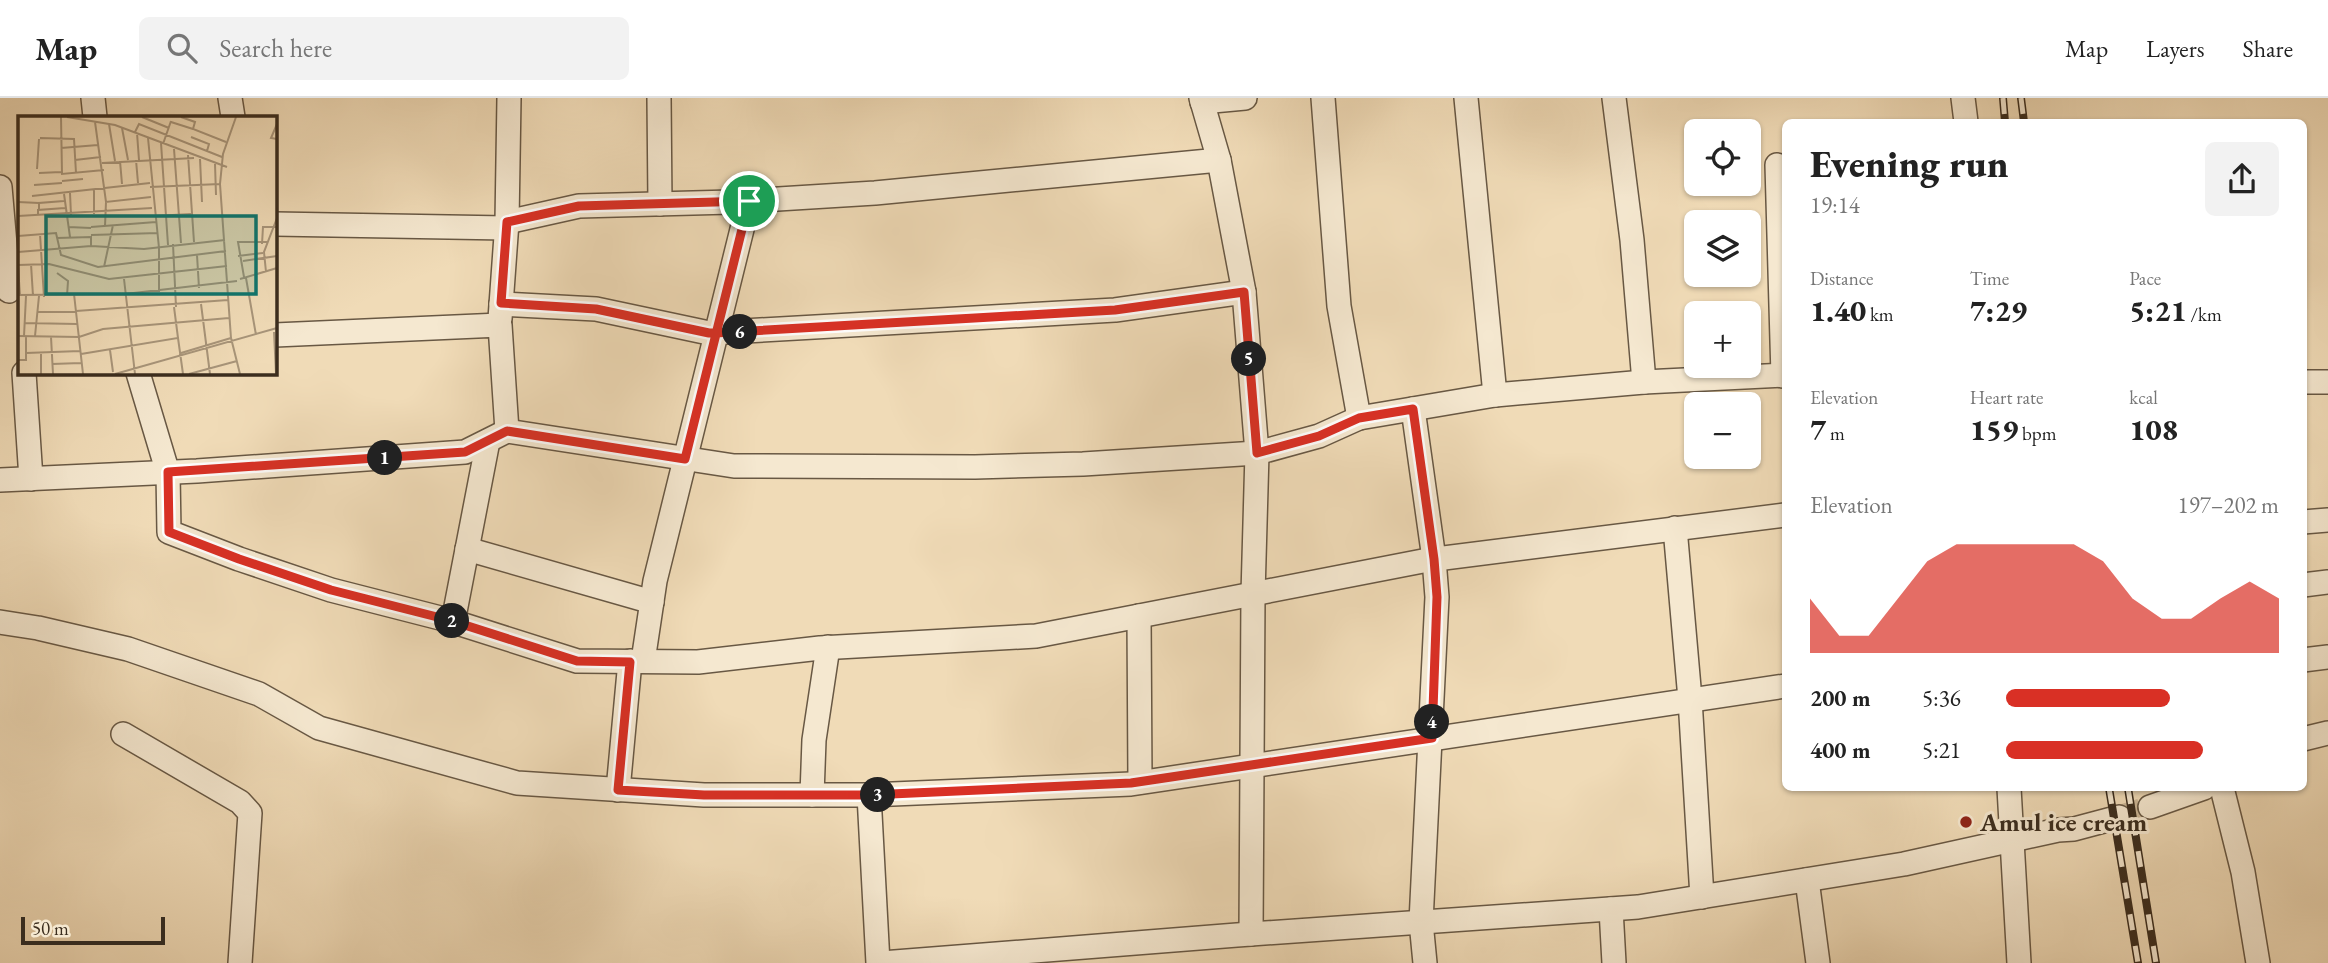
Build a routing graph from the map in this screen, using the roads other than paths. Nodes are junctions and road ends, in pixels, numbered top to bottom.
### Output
1 (93, 98) edge
2 (230, 98) edge
3 (509, 98) edge
4 (659, 98) edge
5 (1245, 98) edge
6 (1323, 98) edge
7 (1466, 98) edge
8 (1614, 98) edge
9 (1964, 98) edge
10 (1202, 100) edge
11 (95, 116) edge
12 (233, 116) edge
13 (1966, 119) edge
14 (1219, 160) junction
15 (1777, 165) dead end
16 (0, 187) edge
17 (749, 201) junction
18 (660, 204) junction
19 (276, 223) edge
20 (507, 225) junction
21 (1244, 292) junction
22 (13, 293) edge
23 (500, 314) junction
24 (1782, 315) edge
25 (715, 333) junction
26 (276, 335) edge
27 (24, 374) edge
28 (138, 374) edge
29 (1782, 375) edge
30 (1644, 382) junction
31 (2307, 382) edge
32 (2328, 382) edge
33 (1495, 395) junction
34 (1413, 409) junction
35 (1359, 418) junction
36 (497, 436) junction
37 (1257, 453) junction
38 (685, 459) junction
39 (168, 472) junction
40 (31, 479) junction
41 (0, 480) edge
42 (1782, 514) edge
43 (2328, 520) edge
44 (2307, 522) edge
45 (1675, 528) junction
46 (467, 549) junction
47 (1434, 559) junction
48 (2328, 583) edge
49 (2307, 585) edge
50 (1253, 594) junction
51 (652, 601) junction
52 (1139, 616) junction
53 (0, 622) edge
54 (453, 622) junction
55 (828, 647) junction
56 (2328, 657) edge
57 (2307, 660) edge
58 (637, 662) junction
59 (1782, 686) edge
60 (1690, 699) junction
61 (2328, 733) edge
62 (122, 734) dead end
63 (1432, 738) junction
64 (2307, 738) edge
65 (2328, 747) edge
66 (2307, 752) edge
67 (1251, 765) junction
68 (1140, 782) junction
69 (618, 790) junction
70 (2009, 791) edge
71 (2182, 791) edge
72 (2223, 791) edge
73 (812, 795) junction
74 (869, 795) junction
75 (2152, 795) tunnel mouth
76 (2117, 809) tunnel mouth
77 (2012, 841) junction
78 (1807, 880) junction
79 (1702, 897) junction
80 (1611, 909) junction
81 (1421, 922) junction
82 (1251, 934) junction
83 (240, 963) edge
84 (880, 963) edge
85 (1425, 963) edge
86 (1614, 963) edge
87 (1818, 963) edge
88 (2019, 963) edge
89 (2258, 963) edge

1 - 11 street
2 - 12 street
3 - 20 street
4 - 18 street
5 - 10 street
6 - 35 street
7 - 33 street
8 - 30 street
9 - 13 street
10 - 14 street
14 - 17 street
14 - 21 street
15 - 24 street
16 - 22 street
17 - 18 street
17 - 25 street
18 - 20 street
19 - 20 street
20 - 23 street
21 - 25 street
21 - 37 street
23 - 25 street
23 - 26 street
23 - 36 street
25 - 38 street
27 - 40 street
28 - 39 street
29 - 30 street
30 - 33 street
31 - 32 street
33 - 34 street
34 - 35 street
34 - 47 street
35 - 37 street
36 - 38 street
36 - 39 street
36 - 46 street
37 - 38 street
37 - 50 street
38 - 51 street
39 - 40 street
39 - 54 street
40 - 41 street
42 - 45 street
43 - 44 street
45 - 47 street
45 - 60 street
46 - 51 street
46 - 54 street
47 - 50 street
47 - 63 street
48 - 49 street
50 - 52 street
50 - 67 street
51 - 58 street
52 - 55 street
52 - 68 street
53 - 69 street
54 - 58 street
55 - 58 street
55 - 73 street
56 - 57 street
58 - 69 street
59 - 60 street
60 - 63 street
60 - 79 street
61 - 64 street
62 - 83 street
63 - 67 street
63 - 81 street
65 - 66 street
67 - 68 street
67 - 82 street
68 - 74 street
69 - 73 street
70 - 77 street
71 - 75 street
72 - 89 street
73 - 74 street
74 - 84 street
76 - 77 street
77 - 78 street
77 - 88 street
78 - 79 street
78 - 87 street
79 - 80 street
80 - 81 street
80 - 86 street
81 - 82 street
81 - 85 street
82 - 84 street

